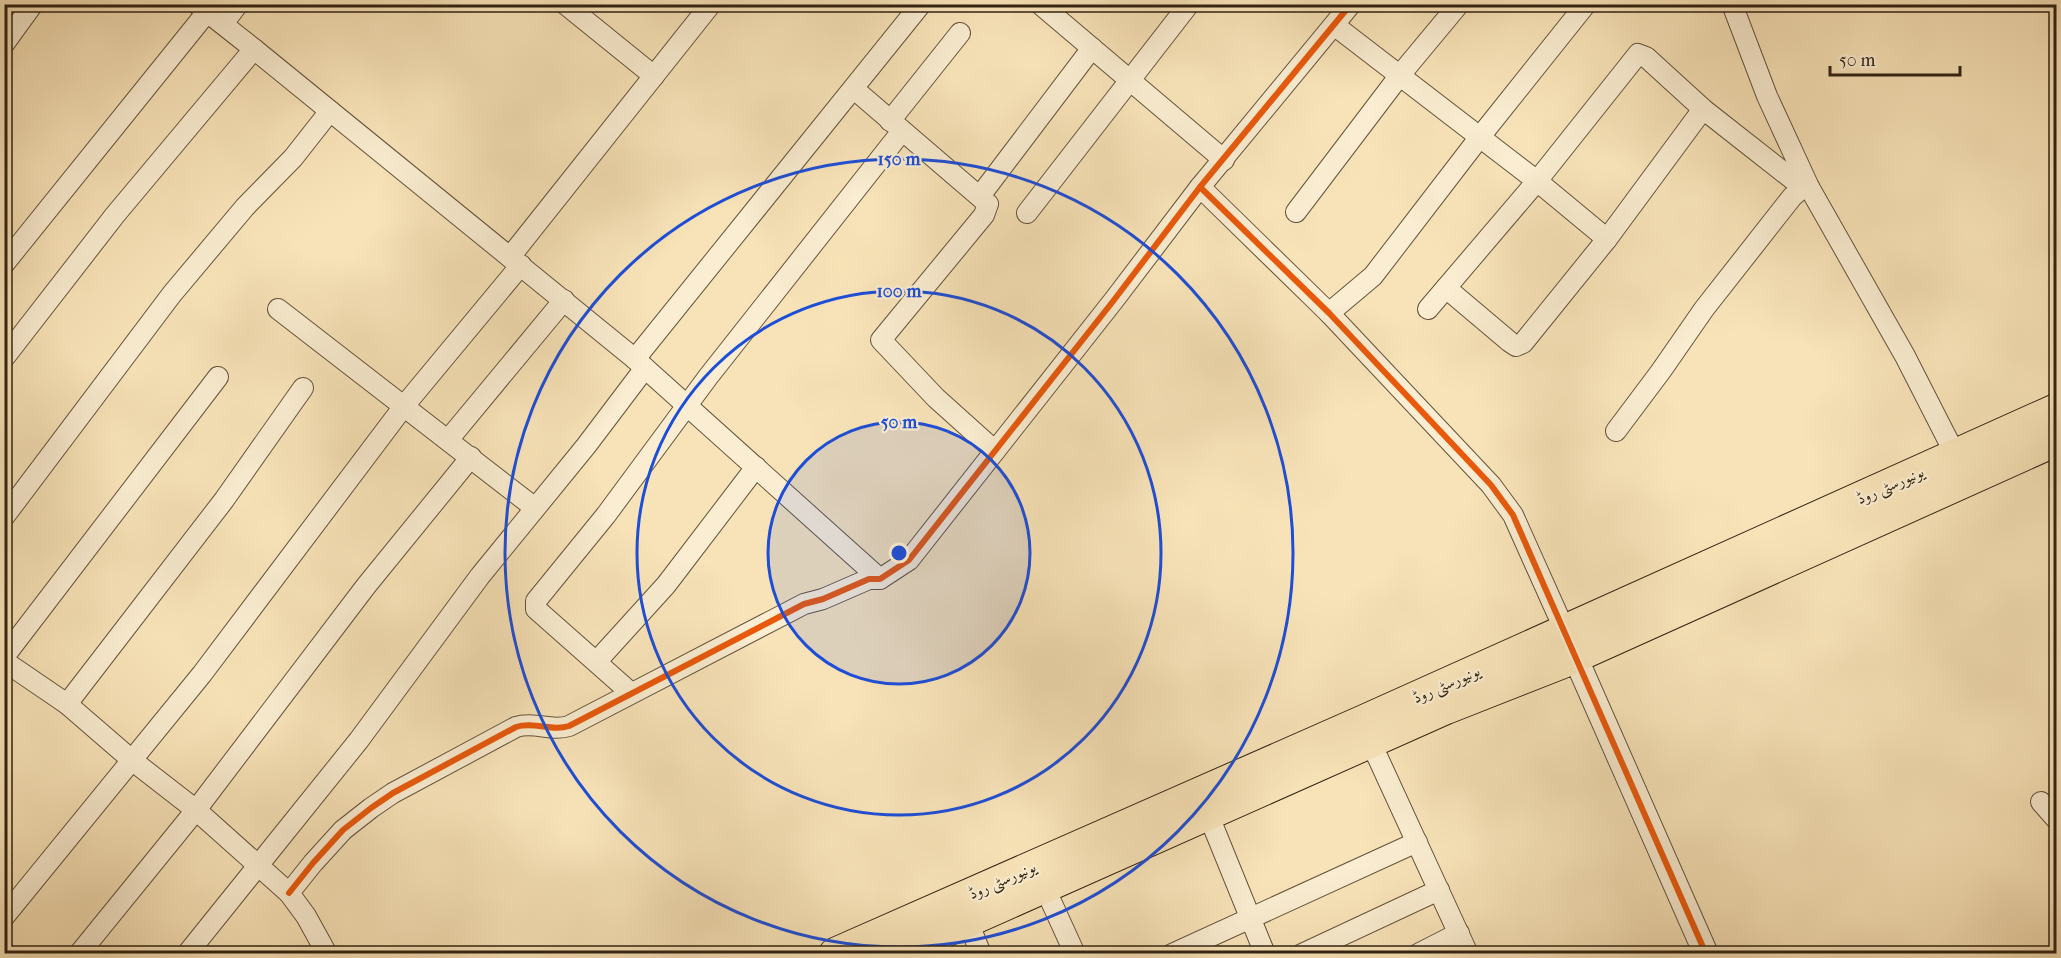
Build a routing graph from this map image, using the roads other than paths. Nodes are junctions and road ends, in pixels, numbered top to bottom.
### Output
1 (33, 4) edge
2 (238, 4) edge
3 (565, 4) edge
4 (711, 4) edge
5 (921, 4) edge
6 (1040, 4) edge
7 (1189, 4) edge
8 (1351, 4) edge
9 (1459, 4) edge
10 (1587, 4) edge
11 (1732, 4) edge
12 (202, 8) edge
13 (223, 24) junction
14 (1334, 25) junction
15 (960, 33) dead end
16 (4, 44) edge
17 (1092, 48) junction
18 (254, 49) junction
19 (1400, 75) junction
20 (654, 76) junction
21 (1130, 79) junction
22 (854, 89) junction
23 (1703, 109) junction
24 (330, 111) junction
25 (896, 126) junction
26 (1479, 138) junction
27 (1224, 160) junction
28 (1537, 181) junction
29 (1200, 187) junction
30 (1805, 188) junction
31 (980, 196) junction
32 (1296, 212) dead end
33 (1027, 213) dead end
34 (1606, 239) junction
35 (516, 261) junction
36 (4, 264) edge
37 (1446, 288) junction
38 (564, 300) junction
39 (278, 309) dead end
40 (1428, 309) dead end
41 (1329, 314) junction
42 (4, 358) edge
43 (640, 364) junction
44 (218, 377) dead end
45 (303, 388) dead end
46 (404, 406) junction
47 (687, 406) junction
48 (2056, 410) edge
49 (1616, 431) dead end
50 (2056, 440) edge
51 (448, 441) junction
52 (995, 451) junction
53 (1956, 456) junction
54 (471, 458) junction
55 (756, 467) junction
56 (535, 508) junction
57 (4, 517) edge
58 (880, 579) junction
59 (1569, 644) junction
60 (4, 659) edge
61 (597, 661) junction
62 (631, 693) junction
63 (67, 704) junction
64 (1366, 732) junction
65 (133, 761) junction
66 (2041, 802) dead end
67 (1204, 804) junction
68 (196, 810) junction
69 (2056, 819) edge
70 (1417, 842) junction
71 (257, 864) junction
72 (1044, 886) junction
73 (1439, 890) junction
74 (289, 893) junction
75 (963, 909) junction
76 (4, 917) edge
77 (1250, 918) junction
78 (1460, 933) junction
79 (323, 952) edge
80 (80, 954) edge
81 (187, 954) edge
82 (835, 954) edge
83 (894, 954) edge
84 (981, 954) edge
85 (1075, 954) edge
86 (1172, 954) edge
87 (1265, 954) edge
88 (1302, 954) edge
89 (1418, 954) edge
90 (1468, 954) edge
91 (1706, 954) edge

1 - 16 street
2 - 13 street
3 - 20 street
4 - 20 street
5 - 22 street
6 - 17 street
7 - 21 street
8 - 14 street
9 - 19 street
10 - 26 street
11 - 30 street
12 - 13 street
12 - 36 street
13 - 18 street
14 - 19 street
14 - 27 street
15 - 25 street
17 - 21 street
17 - 31 street
18 - 24 street
18 - 42 street
19 - 26 street
19 - 32 street
20 - 35 street
21 - 27 street
21 - 33 street
22 - 25 street
22 - 43 street
23 - 28 street
23 - 30 street
23 - 34 street
24 - 35 street
24 - 57 street
25 - 31 street
25 - 47 street
26 - 28 street
26 - 41 street
27 - 29 street
28 - 34 street
28 - 37 street
29 - 41 street
29 - 52 street
30 - 49 street
30 - 53 street
31 - 52 street
34 - 37 street
35 - 38 street
35 - 46 street
37 - 40 street
38 - 43 street
38 - 51 street
39 - 46 street
41 - 59 street
43 - 47 street
43 - 56 street
44 - 60 street
45 - 63 street
46 - 51 street
46 - 65 street
47 - 55 street
47 - 61 street
48 - 53 highway, یونیورسٹی روڈ
50 - 59 highway, یونیورسٹی روڈ
51 - 54 street
52 - 58 street
53 - 59 highway, یونیورسٹی روڈ
54 - 56 street
54 - 68 street
55 - 58 street
55 - 61 street
56 - 71 street
58 - 62 street
59 - 64 highway, یونیورسٹی روڈ
59 - 91 street
60 - 63 street
61 - 62 street
62 - 74 street
63 - 65 street
64 - 67 highway, یونیورسٹی روڈ
64 - 70 street
65 - 68 street
65 - 76 street
66 - 69 street
67 - 72 highway, یونیورسٹی روڈ
67 - 75 highway, یونیورسٹی روڈ
67 - 77 street
68 - 71 street
68 - 80 street
70 - 73 street
70 - 77 street
71 - 74 street
71 - 81 street
72 - 75 highway, یونیورسٹی روڈ
72 - 85 street
73 - 78 street
73 - 88 street
74 - 79 street
75 - 82 highway, یونیورسٹی روڈ
75 - 83 highway, یونیورسٹی روڈ
75 - 84 street
77 - 86 street
77 - 87 street
78 - 89 street
78 - 90 street

